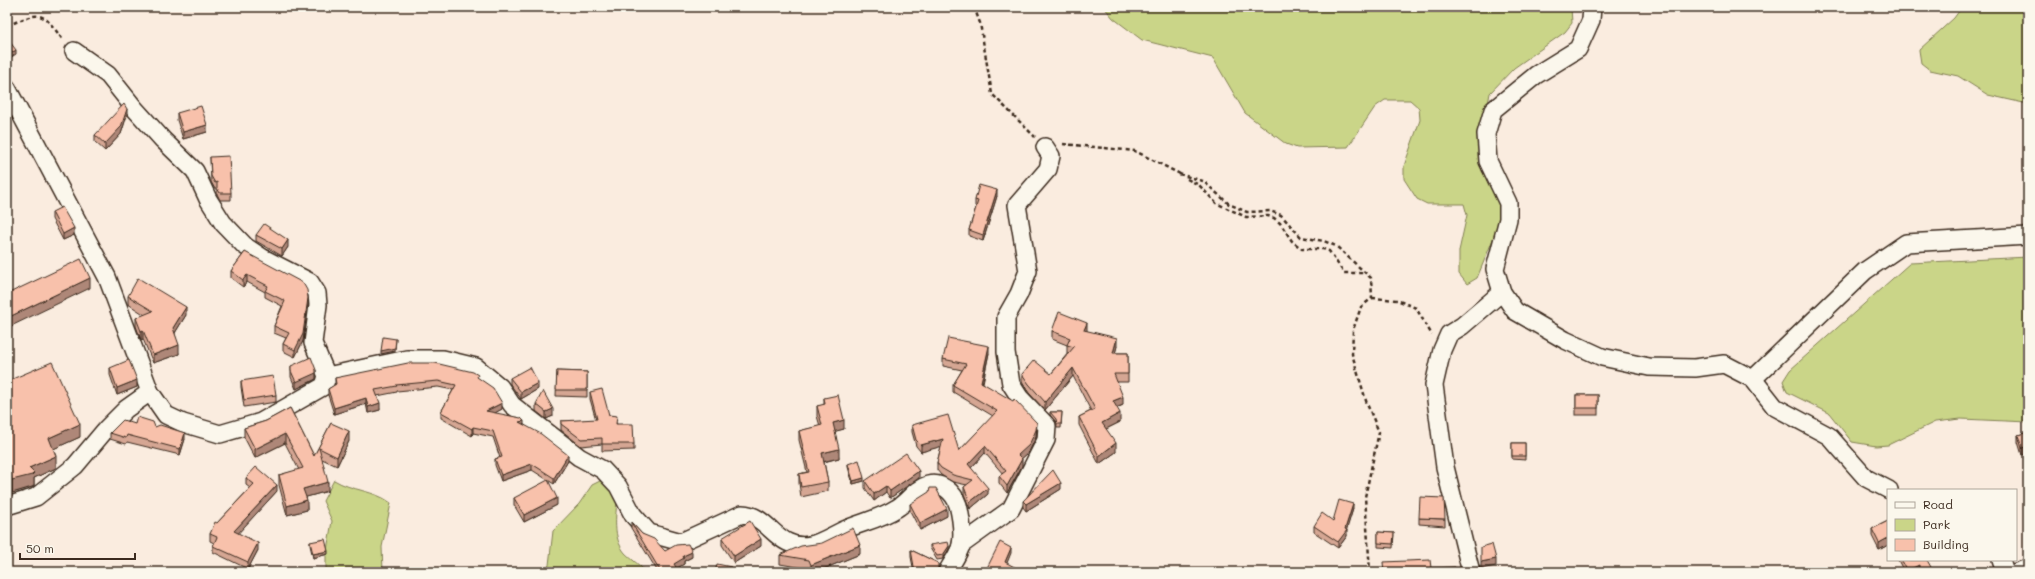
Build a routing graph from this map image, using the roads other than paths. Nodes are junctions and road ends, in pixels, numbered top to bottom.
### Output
1 (1592, 7) edge
2 (74, 52) road end
3 (7, 88) edge
4 (1045, 147) road end
5 (2028, 236) edge
6 (1502, 292) junction
7 (326, 376) junction
8 (1753, 378) junction
9 (150, 392) junction
10 (1887, 489) edge
11 (7, 506) edge
12 (961, 545) junction
13 (2001, 561) edge
14 (2028, 568) edge
15 (947, 572) edge
16 (1471, 572) edge
17 (2005, 572) edge
18 (2017, 572) edge

1 - 6 street
2 - 7 street
3 - 9 street
4 - 12 street
5 - 8 street
6 - 8 street
6 - 16 street
7 - 9 street
7 - 12 street
8 - 10 street
9 - 11 street
12 - 15 street
13 - 17 street
14 - 18 street

